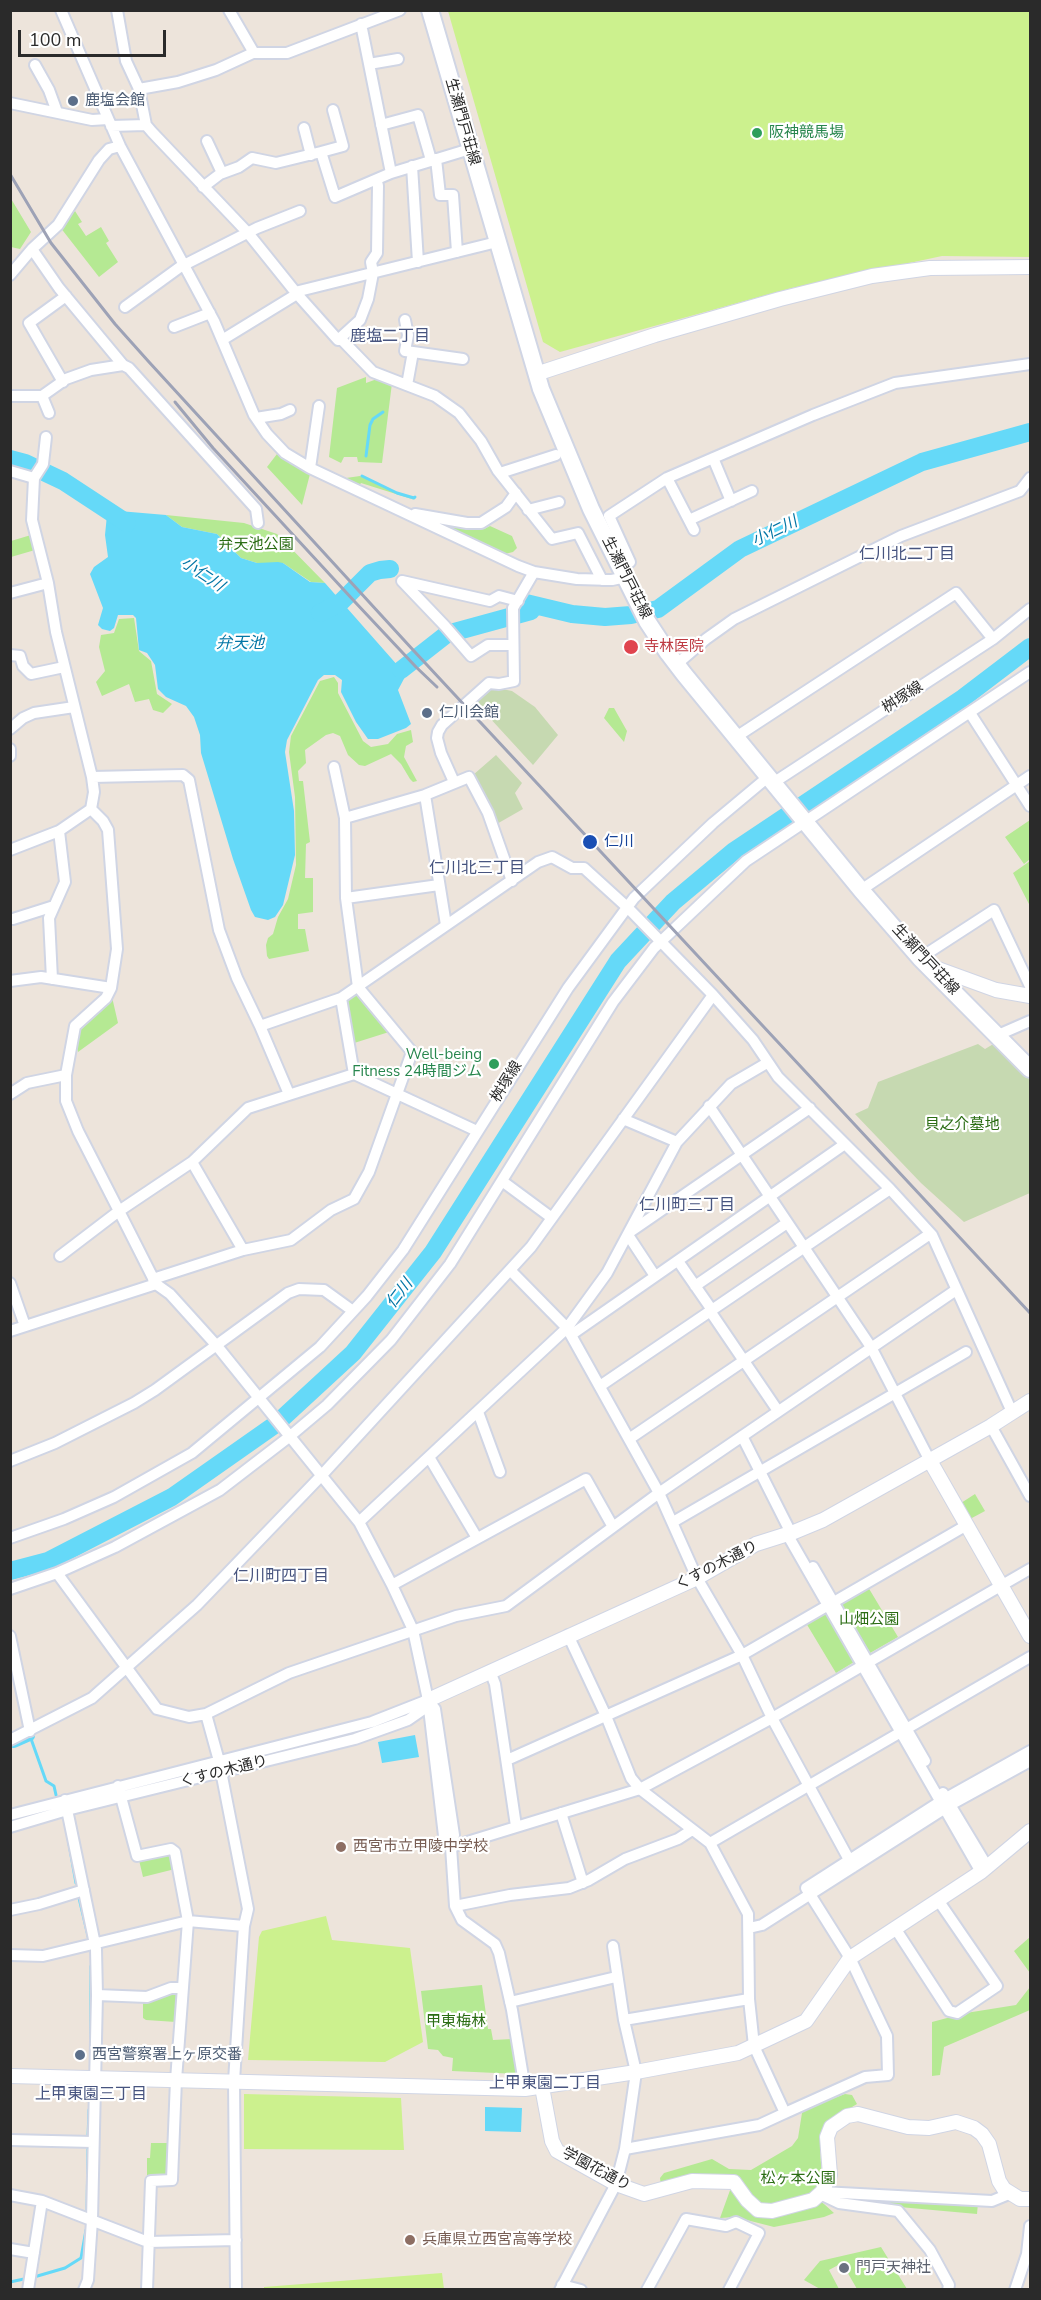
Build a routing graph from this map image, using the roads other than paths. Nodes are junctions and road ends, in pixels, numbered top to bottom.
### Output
1 (61, 10) edge
2 (117, 10) edge
3 (229, 10) edge
4 (400, 10) edge
5 (430, 10) edge
6 (377, 14) edge
7 (361, 24) junction
8 (254, 53) junction
9 (398, 59) dead end
10 (369, 64) junction
11 (34, 65) dead end
12 (139, 89) junction
13 (10, 103) edge
14 (333, 110) dead end
15 (57, 112) junction
16 (109, 123) junction
17 (146, 125) junction
18 (381, 125) junction
19 (304, 128) dead end
20 (207, 141) dead end
21 (120, 146) junction
22 (470, 149) junction
23 (316, 154) junction
24 (434, 160) junction
25 (412, 166) junction
26 (222, 173) junction
27 (391, 173) junction
28 (377, 180) junction
29 (203, 188) junction
30 (300, 211) dead end
31 (248, 233) junction
32 (497, 242) junction
33 (32, 249) junction
34 (458, 252) junction
35 (418, 261) junction
36 (184, 264) junction
37 (1030, 267) edge
38 (374, 273) junction
39 (10, 275) edge
40 (296, 293) junction
41 (66, 296) junction
42 (125, 307) dead end
43 (210, 313) junction
44 (405, 320) dead end
45 (174, 327) dead end
46 (222, 340) junction
47 (338, 340) junction
48 (413, 352) junction
49 (464, 359) dead end
50 (1030, 364) edge
51 (123, 365) junction
52 (536, 374) junction
53 (63, 382) junction
54 (407, 385) junction
55 (10, 396) edge
56 (42, 396) junction
57 (319, 406) dead end
58 (290, 410) dead end
59 (49, 413) dead end
60 (256, 418) junction
61 (46, 438) dead end
62 (556, 455) dead end
63 (713, 458) junction
64 (310, 468) junction
65 (10, 471) edge
66 (500, 473) junction
67 (34, 478) junction
68 (667, 478) junction
69 (1030, 478) edge
70 (752, 491) dead end
71 (516, 494) junction
72 (731, 501) junction
73 (559, 502) dead end
74 (528, 510) junction
75 (403, 512) junction
76 (258, 523) dead end
77 (534, 572) junction
78 (623, 572) junction
79 (602, 580) junction
80 (48, 583) junction
81 (10, 594) edge
82 (516, 604) junction
83 (1030, 609) edge
84 (993, 639) junction
85 (513, 645) junction
86 (10, 655) edge
87 (677, 664) junction
88 (64, 667) junction
89 (1030, 672) edge
90 (74, 707) junction
91 (970, 714) junction
92 (10, 729) edge
93 (736, 737) junction
94 (10, 749) edge
95 (10, 756) edge
96 (334, 767) dead end
97 (1030, 776) edge
98 (92, 777) junction
99 (454, 782) junction
100 (772, 782) junction
101 (1018, 786) junction
102 (424, 795) junction
103 (1030, 806) edge
104 (91, 808) junction
105 (345, 818) junction
106 (803, 819) junction
107 (59, 831) junction
108 (10, 850) edge
109 (512, 880) junction
110 (439, 885) junction
111 (861, 890) junction
112 (346, 898) junction
113 (54, 906) junction
114 (628, 909) junction
115 (13, 919) dead end
116 (446, 925) junction
117 (660, 941) junction
118 (924, 961) junction
119 (961, 977) junction
120 (52, 979) junction
121 (10, 981) edge
122 (1030, 986) edge
123 (358, 987) junction
124 (111, 988) junction
125 (713, 995) junction
126 (958, 995) junction
127 (1030, 996) edge
128 (341, 998) junction
129 (1030, 1021) edge
130 (260, 1026) junction
131 (998, 1035) junction
132 (767, 1063) junction
133 (1030, 1069) edge
134 (354, 1074) junction
135 (66, 1075) junction
136 (10, 1094) edge
137 (289, 1094) junction
138 (396, 1094) junction
139 (709, 1106) junction
140 (810, 1108) junction
141 (623, 1119) junction
142 (477, 1131) junction
143 (677, 1142) junction
144 (845, 1144) junction
145 (742, 1154) junction
146 (192, 1162) junction
147 (502, 1181) junction
148 (890, 1189) junction
149 (770, 1196) junction
150 (119, 1211) junction
151 (552, 1218) junction
152 (787, 1223) junction
153 (628, 1234) junction
154 (930, 1234) junction
155 (804, 1248) junction
156 (243, 1250) junction
157 (60, 1256) dead end
158 (678, 1261) junction
159 (510, 1270) junction
160 (656, 1276) junction
161 (154, 1281) junction
162 (10, 1283) edge
163 (695, 1286) junction
164 (956, 1290) junction
165 (838, 1298) junction
166 (352, 1311) junction
167 (711, 1311) junction
168 (25, 1326) junction
169 (10, 1331) edge
170 (569, 1332) junction
171 (217, 1346) junction
172 (871, 1347) junction
173 (966, 1352) dead end
174 (744, 1361) junction
175 (600, 1386) junction
176 (896, 1392) junction
177 (260, 1398) junction
178 (1030, 1401) edge
179 (778, 1411) junction
180 (478, 1412) junction
181 (1012, 1412) junction
182 (991, 1426) junction
183 (742, 1436) junction
184 (289, 1437) junction
185 (629, 1439) junction
186 (429, 1457) junction
187 (929, 1459) junction
188 (10, 1461) edge
189 (760, 1471) junction
190 (500, 1472) dead end
191 (321, 1476) junction
192 (659, 1493) junction
193 (1030, 1496) edge
194 (359, 1522) junction
195 (673, 1522) junction
196 (967, 1525) junction
197 (613, 1527) junction
198 (790, 1533) junction
199 (10, 1538) edge
200 (477, 1538) junction
201 (1030, 1569) edge
202 (57, 1572) junction
203 (698, 1578) junction
204 (392, 1585) junction
205 (1001, 1585) junction
206 (10, 1589) edge
207 (830, 1603) junction
208 (413, 1630) junction
209 (568, 1635) junction
210 (10, 1636) edge
211 (1030, 1636) edge
212 (742, 1655) junction
213 (1030, 1657) edge
214 (866, 1664) junction
215 (127, 1667) junction
216 (490, 1671) junction
217 (428, 1700) junction
218 (206, 1714) junction
219 (606, 1716) junction
220 (772, 1718) junction
221 (903, 1730) junction
222 (30, 1731) junction
223 (10, 1740) edge
224 (1030, 1752) edge
225 (507, 1760) junction
226 (219, 1761) junction
227 (1030, 1761) edge
228 (221, 1773) junction
229 (809, 1784) junction
230 (118, 1786) junction
231 (640, 1789) junction
232 (122, 1798) junction
233 (945, 1803) junction
234 (66, 1805) junction
235 (561, 1813) junction
236 (10, 1815) edge
237 (516, 1826) junction
238 (10, 1827) edge
239 (692, 1830) junction
240 (1030, 1832) edge
241 (710, 1843) junction
242 (451, 1847) junction
243 (851, 1864) junction
244 (984, 1869) junction
245 (583, 1882) junction
246 (84, 1890) junction
247 (811, 1895) junction
248 (938, 1900) junction
249 (455, 1906) junction
250 (10, 1910) edge
251 (188, 1922) junction
252 (244, 1926) junction
253 (749, 1928) junction
254 (895, 1928) junction
255 (95, 1944) junction
256 (613, 1946) dead end
257 (10, 1955) edge
258 (850, 1958) junction
259 (616, 1977) junction
260 (183, 1988) junction
261 (97, 1995) junction
262 (749, 1999) junction
263 (510, 2002) junction
264 (624, 2020) junction
265 (754, 2046) junction
266 (636, 2072) junction
267 (10, 2076) edge
268 (95, 2077) junction
269 (176, 2080) junction
270 (234, 2081) junction
271 (542, 2087) junction
272 (525, 2089) junction
273 (785, 2113) junction
274 (10, 2140) edge
275 (93, 2142) junction
276 (625, 2149) junction
277 (616, 2184) junction
278 (821, 2193) junction
279 (1009, 2194) junction
280 (10, 2195) edge
281 (1030, 2199) edge
282 (42, 2201) junction
283 (93, 2220) junction
284 (1030, 2226) edge
285 (236, 2240) junction
286 (148, 2242) junction
287 (10, 2249) edge
288 (34, 2253) junction
289 (561, 2287) edge
290 (28, 2289) edge
291 (84, 2289) edge
292 (147, 2289) edge
293 (236, 2289) edge
294 (581, 2289) edge
295 (647, 2289) edge
296 (729, 2289) edge
297 (948, 2289) edge
298 (1015, 2289) edge

1 - 16 street
2 - 12 street
3 - 8 street
4 - 6 street
5 - 22 main road, 生瀬門戸荘線
6 - 7 street
7 - 8 street
7 - 10 street
8 - 12 street
9 - 10 street
10 - 18 street
11 - 15 street
12 - 17 street
13 - 15 street
14 - 23 street
15 - 16 street
16 - 17 street
16 - 21 street
17 - 29 street
18 - 24 street
18 - 27 street
19 - 23 street
20 - 26 street
21 - 33 street
21 - 36 street
22 - 24 street
22 - 32 main road, 生瀬門戸荘線
23 - 26 street
23 - 28 street
24 - 25 street
24 - 34 street
25 - 27 street
25 - 35 street
26 - 29 street
27 - 28 street
28 - 38 street
29 - 31 street
30 - 31 street
31 - 36 street
31 - 40 street
32 - 34 street
32 - 52 main road, 生瀬門戸荘線
33 - 39 street
33 - 41 street
34 - 35 street
35 - 38 street
36 - 42 street
36 - 43 street
37 - 52 street
38 - 40 street
38 - 47 street
40 - 46 street
40 - 47 street
41 - 51 street
41 - 53 street
43 - 45 street
43 - 46 street
44 - 48 street
46 - 60 street
47 - 54 street
48 - 49 street
48 - 54 street
50 - 63 street
51 - 53 street
51 - 76 street
52 - 78 main road, 生瀬門戸荘線
53 - 56 street
54 - 66 street
55 - 56 street
56 - 59 street
57 - 64 street
58 - 60 street
60 - 64 street
61 - 67 street
62 - 66 street
63 - 68 street
63 - 72 street
64 - 75 street
65 - 67 street
66 - 71 street
67 - 80 street
68 - 72 street
68 - 78 street
69 - 87 street
70 - 72 street
71 - 74 street
71 - 75 street
73 - 74 street
74 - 79 street
75 - 77 street
77 - 79 street
77 - 82 street
78 - 79 street
78 - 87 main road, 生瀬門戸荘線
80 - 81 street
80 - 88 street
82 - 85 street
82 - 85 street
83 - 84 street, 桝塚線
84 - 93 street
84 - 100 street, 桝塚線
85 - 99 street
86 - 88 street
87 - 93 main road, 生瀬門戸荘線
88 - 90 street
89 - 91 street
90 - 92 street
90 - 98 street
91 - 101 street
91 - 106 street
93 - 100 main road, 生瀬門戸荘線
94 - 95 street
96 - 105 street
97 - 101 street
98 - 104 street
98 - 130 street
99 - 102 street
99 - 109 street
100 - 106 main road, 生瀬門戸荘線
100 - 114 street, 桝塚線
101 - 103 street
101 - 111 street
102 - 105 street
102 - 110 street
104 - 107 street
104 - 124 street
105 - 112 street
106 - 111 main road, 生瀬門戸荘線
106 - 117 street
107 - 108 street
107 - 113 street
109 - 114 street
109 - 116 street
110 - 112 street
110 - 116 street
111 - 118 main road, 生瀬門戸荘線
112 - 123 street
113 - 115 street
113 - 120 street
114 - 117 street
114 - 142 street, 桝塚線
116 - 123 street
117 - 125 street
117 - 147 street
118 - 119 street
118 - 122 street
118 - 126 main road, 生瀬門戸荘線
119 - 126 street
119 - 127 street
120 - 121 street
120 - 124 street
123 - 128 street
123 - 138 street
124 - 135 street
125 - 132 street
125 - 141 street
126 - 131 main road, 生瀬門戸荘線
128 - 130 street
128 - 134 street
129 - 131 street
130 - 137 street
131 - 133 main road, 生瀬門戸荘線
132 - 139 street
132 - 140 street
134 - 137 street
134 - 138 street
135 - 136 street
135 - 150 street
137 - 146 street
138 - 142 street
138 - 156 street
139 - 143 street
139 - 145 street
140 - 144 street
140 - 145 street
141 - 143 street
141 - 151 street
142 - 166 street, 桝塚線
143 - 153 street
144 - 148 street
144 - 149 street
145 - 149 street
145 - 153 street
146 - 150 street
146 - 156 street
147 - 151 street
147 - 184 street
148 - 154 street
148 - 155 street
149 - 152 street
149 - 158 street
150 - 157 street
150 - 161 street
151 - 159 street
152 - 155 street
152 - 163 street
153 - 160 street
153 - 170 street
154 - 164 street
154 - 165 street
155 - 165 street
155 - 167 street
156 - 161 street
158 - 160 street
158 - 163 street
159 - 170 street
159 - 191 street
160 - 170 street
161 - 168 street
161 - 171 street
162 - 168 street
163 - 167 street
164 - 172 street
164 - 181 street
165 - 172 street
165 - 174 street
166 - 171 street
166 - 177 street, 桝塚線
167 - 174 street
167 - 175 street
168 - 169 street
170 - 175 street
170 - 180 street
171 - 177 street
171 - 188 street
172 - 176 street
172 - 179 street
173 - 176 street
174 - 179 street
174 - 185 street
175 - 185 street
176 - 187 street
176 - 189 street
177 - 184 street
177 - 199 street, 桝塚線
178 - 181 street, くすの木通り
179 - 183 street
180 - 186 street
180 - 190 street
181 - 182 street, くすの木通り
182 - 187 street, くすの木通り
182 - 193 street
183 - 189 street
183 - 192 street
184 - 191 street
184 - 202 street
185 - 192 street
186 - 194 street
186 - 200 street
187 - 196 street
187 - 198 street, くすの木通り
189 - 195 street
189 - 198 street
191 - 194 street
191 - 215 street
192 - 195 street
192 - 197 street
194 - 204 street
195 - 203 street
196 - 205 street
196 - 207 street
197 - 200 street
197 - 208 street
198 - 203 street, くすの木通り
198 - 207 street
200 - 204 street
201 - 205 street
202 - 206 street
202 - 215 street
203 - 209 street, くすの木通り
203 - 212 street
204 - 208 street
205 - 211 street
205 - 214 street
207 - 212 street
207 - 214 street
208 - 217 street
208 - 218 street
209 - 216 street, くすの木通り
209 - 219 street
210 - 222 street
212 - 219 street
212 - 220 street
213 - 221 street
214 - 220 street
214 - 221 street
215 - 218 street
215 - 222 street
216 - 217 street, くすの木通り
216 - 225 street
217 - 226 street, くすの木通り
217 - 228 street, くすの木通り
217 - 242 street
218 - 226 street
219 - 225 street
219 - 231 street
220 - 229 street
220 - 231 street
221 - 229 street
221 - 233 street
222 - 223 street
224 - 233 street
225 - 237 street
226 - 228 street
226 - 230 street, くすの木通り
227 - 233 street
228 - 232 street, くすの木通り
228 - 252 street
229 - 241 street
229 - 243 street
230 - 232 street
230 - 234 street, くすの木通り
231 - 235 street
231 - 239 street
232 - 234 street, くすの木通り
232 - 251 street
233 - 243 street
233 - 244 street
234 - 236 street, くすの木通り
234 - 238 street, くすの木通り
234 - 246 street
235 - 237 street
235 - 245 street
237 - 242 street
239 - 241 street
239 - 245 street
240 - 244 street
241 - 253 street
242 - 249 street
243 - 247 street
244 - 248 street
245 - 249 street
246 - 250 street
246 - 255 street
247 - 253 street
247 - 258 street
248 - 254 street
248 - 254 street
249 - 263 street
251 - 252 street
251 - 255 street
251 - 260 street
252 - 270 street
253 - 262 street
254 - 258 street
255 - 257 street
255 - 261 street
256 - 259 street
258 - 265 street
258 - 273 street
259 - 263 street
259 - 264 street
260 - 261 street
260 - 269 street
261 - 268 street
262 - 264 street
262 - 265 street
263 - 272 street
264 - 266 street
265 - 266 street
265 - 273 street
266 - 271 street
266 - 276 street
267 - 268 street
268 - 269 street
268 - 275 street
269 - 270 street
269 - 286 street
270 - 272 street
270 - 285 street
271 - 272 street
271 - 277 street, 学園花通り
273 - 276 street
274 - 275 street
275 - 283 street
276 - 277 street
277 - 278 street, 学園花通り
277 - 289 street
278 - 279 street
278 - 279 street
278 - 297 street
279 - 281 street
280 - 282 street
282 - 283 street
282 - 288 street
283 - 286 street
283 - 291 street
284 - 298 street
285 - 286 street
285 - 293 street
286 - 292 street
287 - 288 street
288 - 290 street
289 - 294 street
295 - 296 street

